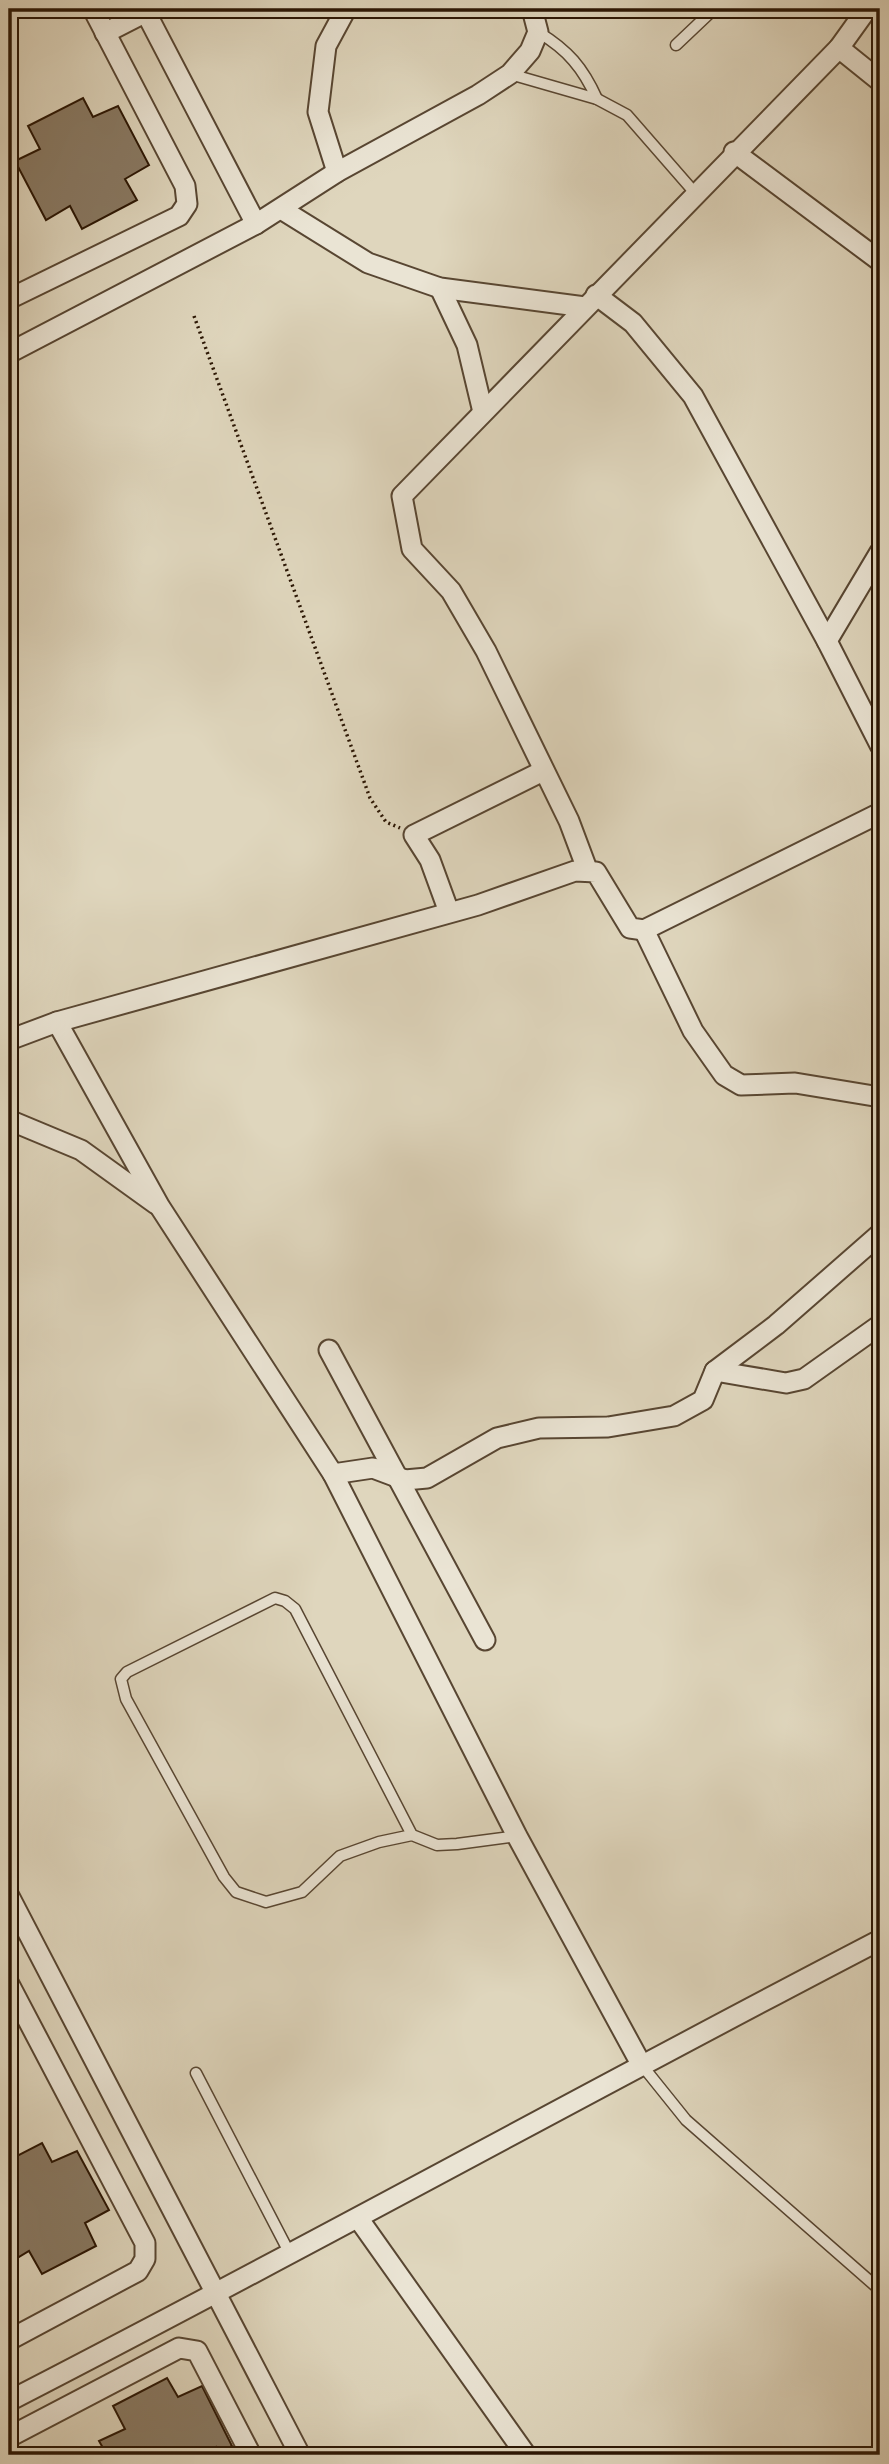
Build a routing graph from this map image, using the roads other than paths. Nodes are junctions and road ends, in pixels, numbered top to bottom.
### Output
1 (93, 9) edge
2 (346, 9) edge
3 (532, 9) edge
4 (714, 9) edge
5 (867, 9) edge
6 (145, 10) edge
7 (538, 32) junction
8 (105, 33) junction
9 (677, 45) dead end
10 (839, 48) junction
11 (510, 74) junction
12 (880, 81) edge
13 (597, 99) junction
14 (734, 152) junction
15 (337, 172) junction
16 (695, 193) junction
17 (281, 209) junction
18 (256, 225) junction
19 (880, 261) edge
20 (440, 288) junction
21 (9, 299) edge
22 (591, 301) junction
23 (9, 353) edge
24 (482, 412) junction
25 (880, 552) edge
26 (827, 641) junction
27 (880, 745) edge
28 (543, 771) junction
29 (880, 813) edge
30 (587, 869) junction
31 (449, 912) junction
32 (644, 930) junction
33 (57, 1022) junction
34 (9, 1040) edge
35 (880, 1097) edge
36 (9, 1121) edge
37 (160, 1207) junction
38 (880, 1234) edge
39 (880, 1325) edge
40 (329, 1350) dead end
41 (715, 1371) junction
42 (333, 1474) junction
43 (396, 1475) junction
44 (485, 1640) dead end
45 (412, 1835) junction
46 (517, 1836) junction
47 (9, 1896) edge
48 (880, 1940) edge
49 (9, 1984) edge
50 (641, 2064) junction
51 (196, 2073) dead end
52 (358, 2218) junction
53 (290, 2254) junction
54 (880, 2290) edge
55 (216, 2294) junction
56 (9, 2340) edge
57 (9, 2401) edge
58 (9, 2437) edge
59 (251, 2455) edge
60 (300, 2455) edge
61 (526, 2455) edge

1 - 8 street
2 - 15 street
3 - 7 street
4 - 9 lane
5 - 10 street
6 - 8 street
6 - 18 street
7 - 11 street
7 - 13 lane
8 - 21 street
10 - 12 street
10 - 14 street
11 - 13 lane
11 - 15 street
13 - 16 lane
14 - 16 street
14 - 19 street
15 - 17 street
16 - 22 street
17 - 18 street
17 - 20 street
18 - 23 street
20 - 22 street
20 - 24 street
22 - 24 street
22 - 26 street
24 - 28 street
25 - 26 street
26 - 27 street
28 - 30 street
28 - 31 street
29 - 32 street
30 - 31 street
30 - 32 street
31 - 33 street
32 - 35 street
33 - 34 street
33 - 37 street
36 - 37 street
37 - 42 street
38 - 41 street
39 - 41 street
40 - 43 street
41 - 43 street
42 - 43 street
42 - 46 street
43 - 44 street
45 - 45 lane
45 - 46 lane
46 - 50 street
47 - 55 street
48 - 50 street
49 - 56 street
50 - 52 street
50 - 54 lane
51 - 53 lane
52 - 53 street
52 - 61 street
53 - 55 street
55 - 57 street
55 - 60 street
58 - 59 street

